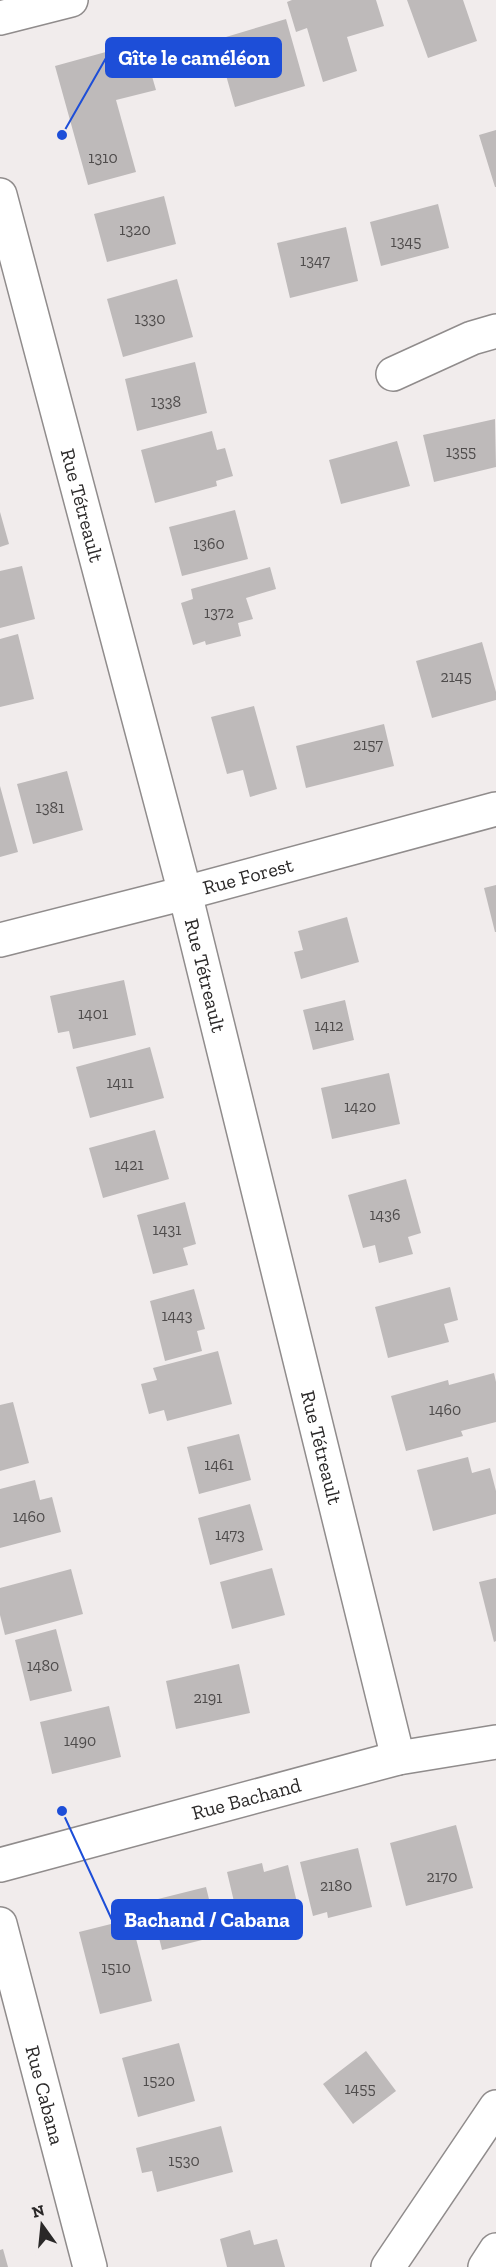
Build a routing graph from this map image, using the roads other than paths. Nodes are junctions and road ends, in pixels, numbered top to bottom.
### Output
1 (70, 0) edge
2 (0, 18) edge
3 (0, 195) edge
4 (496, 331) edge
5 (393, 374) dead end
6 (496, 809) edge
7 (185, 893) junction
8 (0, 940) edge
9 (496, 1742) edge
10 (398, 1758) junction
11 (0, 1865) edge
12 (0, 1924) edge
13 (496, 2107) edge
14 (496, 2250) edge
15 (90, 2267) edge
16 (388, 2267) edge
17 (485, 2267) edge

1 - 2 street
3 - 7 street, Rue Tétreault
4 - 5 street
6 - 7 street, Rue Forest
7 - 8 street, Rue Forest
7 - 10 street, Rue Tétreault
9 - 10 street, Rue Bachand
10 - 11 street, Rue Bachand
12 - 15 street, Rue Cabana
13 - 16 street
14 - 17 street

